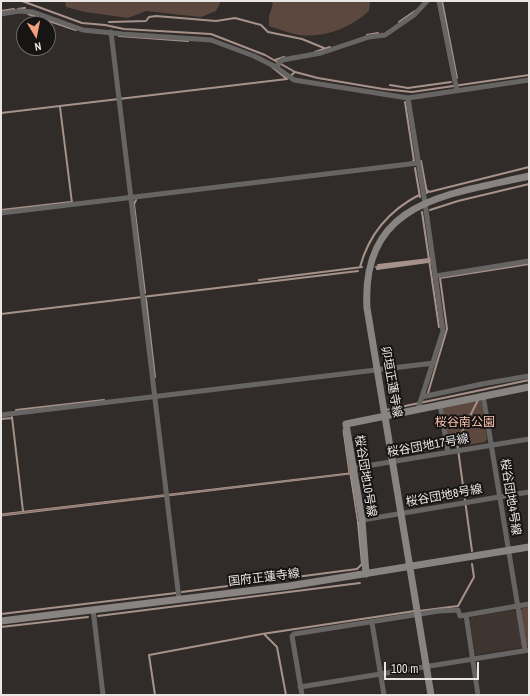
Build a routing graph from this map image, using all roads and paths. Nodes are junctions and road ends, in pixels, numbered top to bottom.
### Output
1 (427, 1) edge
2 (439, 1) edge
3 (1, 14) edge
4 (111, 32) junction
5 (276, 67) junction
6 (529, 80) edge
7 (457, 91) junction
8 (408, 98) junction
9 (418, 163) junction
10 (529, 176) edge
11 (131, 198) junction
12 (425, 203) junction
13 (1, 213) edge
14 (529, 261) edge
15 (436, 276) junction
16 (434, 363) junction
17 (377, 370) junction
18 (529, 376) edge
19 (529, 387) edge
20 (483, 395) junction
21 (155, 397) junction
22 (422, 397) junction
23 (440, 404) junction
24 (418, 409) junction
25 (1, 415) edge
26 (385, 415) junction
27 (529, 439) edge
28 (491, 445) junction
29 (448, 452) junction
30 (393, 462) junction
31 (354, 468) junction
32 (529, 492) edge
33 (500, 497) junction
34 (402, 514) junction
35 (362, 520) junction
36 (529, 547) edge
37 (508, 551) junction
38 (410, 567) junction
39 (366, 574) junction
40 (180, 599) junction
41 (529, 604) edge
42 (517, 606) junction
43 (93, 609) junction
44 (417, 614) junction
45 (466, 615) junction
46 (1, 621) edge
47 (372, 622) junction
48 (527, 650) edge
49 (472, 659) junction
50 (426, 667) junction
51 (381, 674) junction
52 (300, 687) junction
53 (103, 695) edge
54 (302, 695) edge
55 (384, 695) edge
56 (431, 695) edge
57 (478, 695) edge

1 - 5 street
2 - 7 street
3 - 4 street
4 - 5 street
4 - 11 street
5 - 8 street
6 - 7 street
7 - 8 street
8 - 9 street
9 - 11 street
9 - 12 street
10 - 12 main road, 卯垣正蓮寺線
11 - 13 street
11 - 21 street
12 - 15 street
12 - 17 main road, 卯垣正蓮寺線
14 - 15 street
15 - 16 street
16 - 17 street
16 - 22 street
17 - 21 street
17 - 26 main road, 卯垣正蓮寺線
18 - 22 street
19 - 20 main road, 桜谷団地10号線
20 - 23 main road, 桜谷団地10号線
20 - 28 street, 桜谷団地4号線
21 - 25 street
21 - 40 street
22 - 24 street
23 - 24 main road, 桜谷団地10号線
23 - 29 street
24 - 26 main road, 桜谷団地10号線
26 - 30 main road, 卯垣正蓮寺線
26 - 31 main road, 桜谷団地10号線
27 - 28 street, 桜谷団地17号線
28 - 29 street, 桜谷団地17号線
28 - 33 street, 桜谷団地4号線
29 - 30 street, 桜谷団地17号線
30 - 31 street, 桜谷団地17号線
30 - 34 main road, 卯垣正蓮寺線
31 - 35 main road, 桜谷団地10号線
32 - 33 street, 桜谷団地8号線
33 - 34 street, 桜谷団地8号線
33 - 37 street, 桜谷団地4号線
34 - 35 street, 桜谷団地8号線
34 - 38 main road, 卯垣正蓮寺線
35 - 39 main road, 桜谷団地10号線
36 - 37 main road, 国府正蓮寺線
37 - 38 main road, 国府正蓮寺線
37 - 42 street, 桜谷団地4号線
38 - 39 main road, 国府正蓮寺線
38 - 44 main road, 卯垣正蓮寺線
39 - 40 main road, 国府正蓮寺線
40 - 43 main road, 国府正蓮寺線
41 - 42 street
42 - 45 street
42 - 48 street, 桜谷団地4号線
43 - 46 main road, 国府正蓮寺線
43 - 53 street
44 - 45 street
44 - 47 street
44 - 50 main road, 卯垣正蓮寺線
45 - 49 street
47 - 51 street
47 - 52 street
48 - 49 street
49 - 50 street
49 - 57 street
50 - 51 street
50 - 56 main road, 卯垣正蓮寺線
51 - 52 street
51 - 55 street
52 - 54 street

